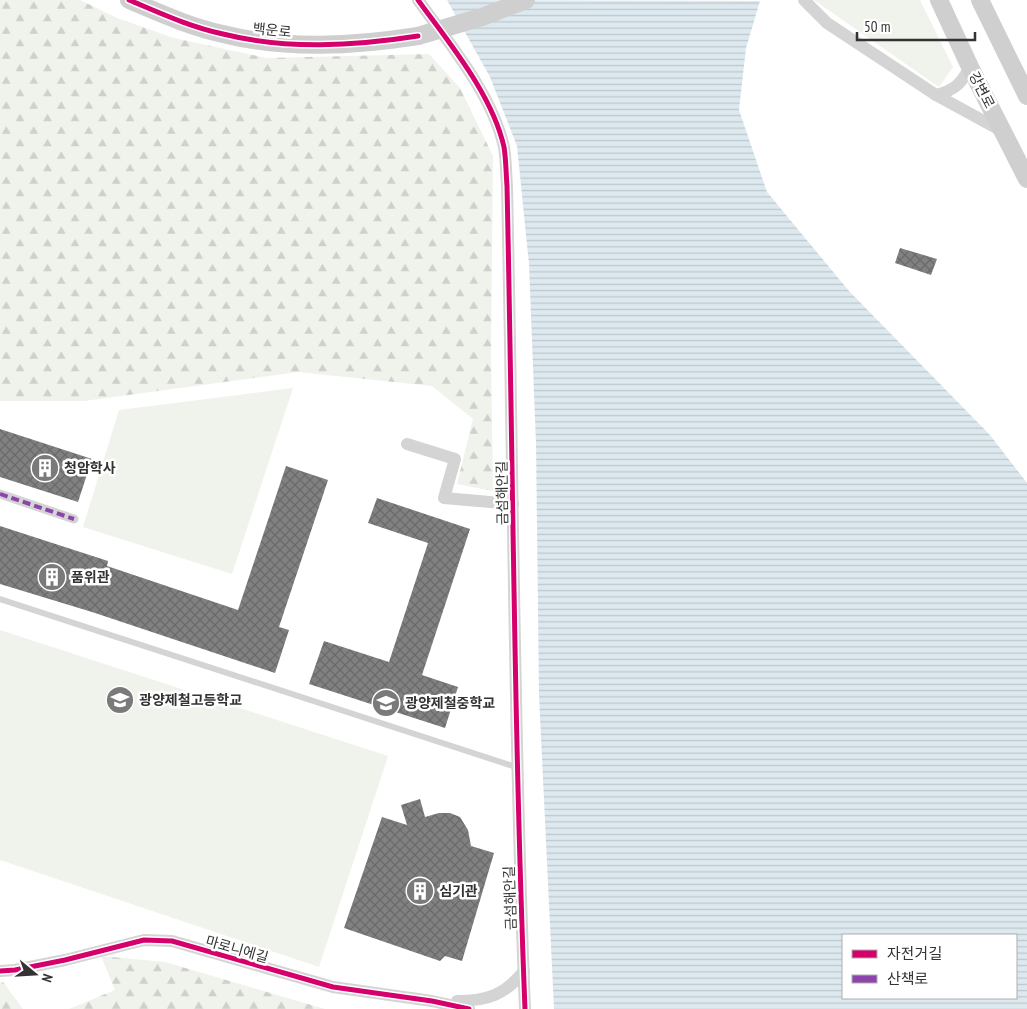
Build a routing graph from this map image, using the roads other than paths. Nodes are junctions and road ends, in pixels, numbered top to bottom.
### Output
1 (129, 0) edge
2 (418, 0) edge
3 (526, 0) edge
4 (804, 0) edge
5 (939, 0) edge
6 (980, 0) edge
7 (970, 67) junction
8 (936, 95) junction
9 (1027, 96) edge
10 (1002, 131) junction
11 (1027, 179) edge
12 (407, 444) dead end
13 (0, 494) edge
14 (514, 504) junction
15 (74, 520) dead end
16 (0, 600) edge
17 (516, 767) junction
18 (0, 971) edge
19 (524, 971) junction
20 (432, 1001) junction
21 (447, 1009) edge
22 (469, 1009) edge
23 (525, 1009) edge

1 - 3 main road, 백운로, bridge
2 - 14 street, 금섬해안길
4 - 8 street
5 - 7 main road, 강변로
6 - 9 main road
7 - 8 street
7 - 10 main road, 강변로
8 - 10 street
10 - 11 main road, 강변로
12 - 14 street
13 - 15 street
14 - 17 street, 금섬해안길
16 - 17 lane
17 - 19 street, 금섬해안길
18 - 20 street, 마로니에길
19 - 20 street
19 - 23 street, 금섬해안길
20 - 21 street
20 - 22 street, 마로니에길

